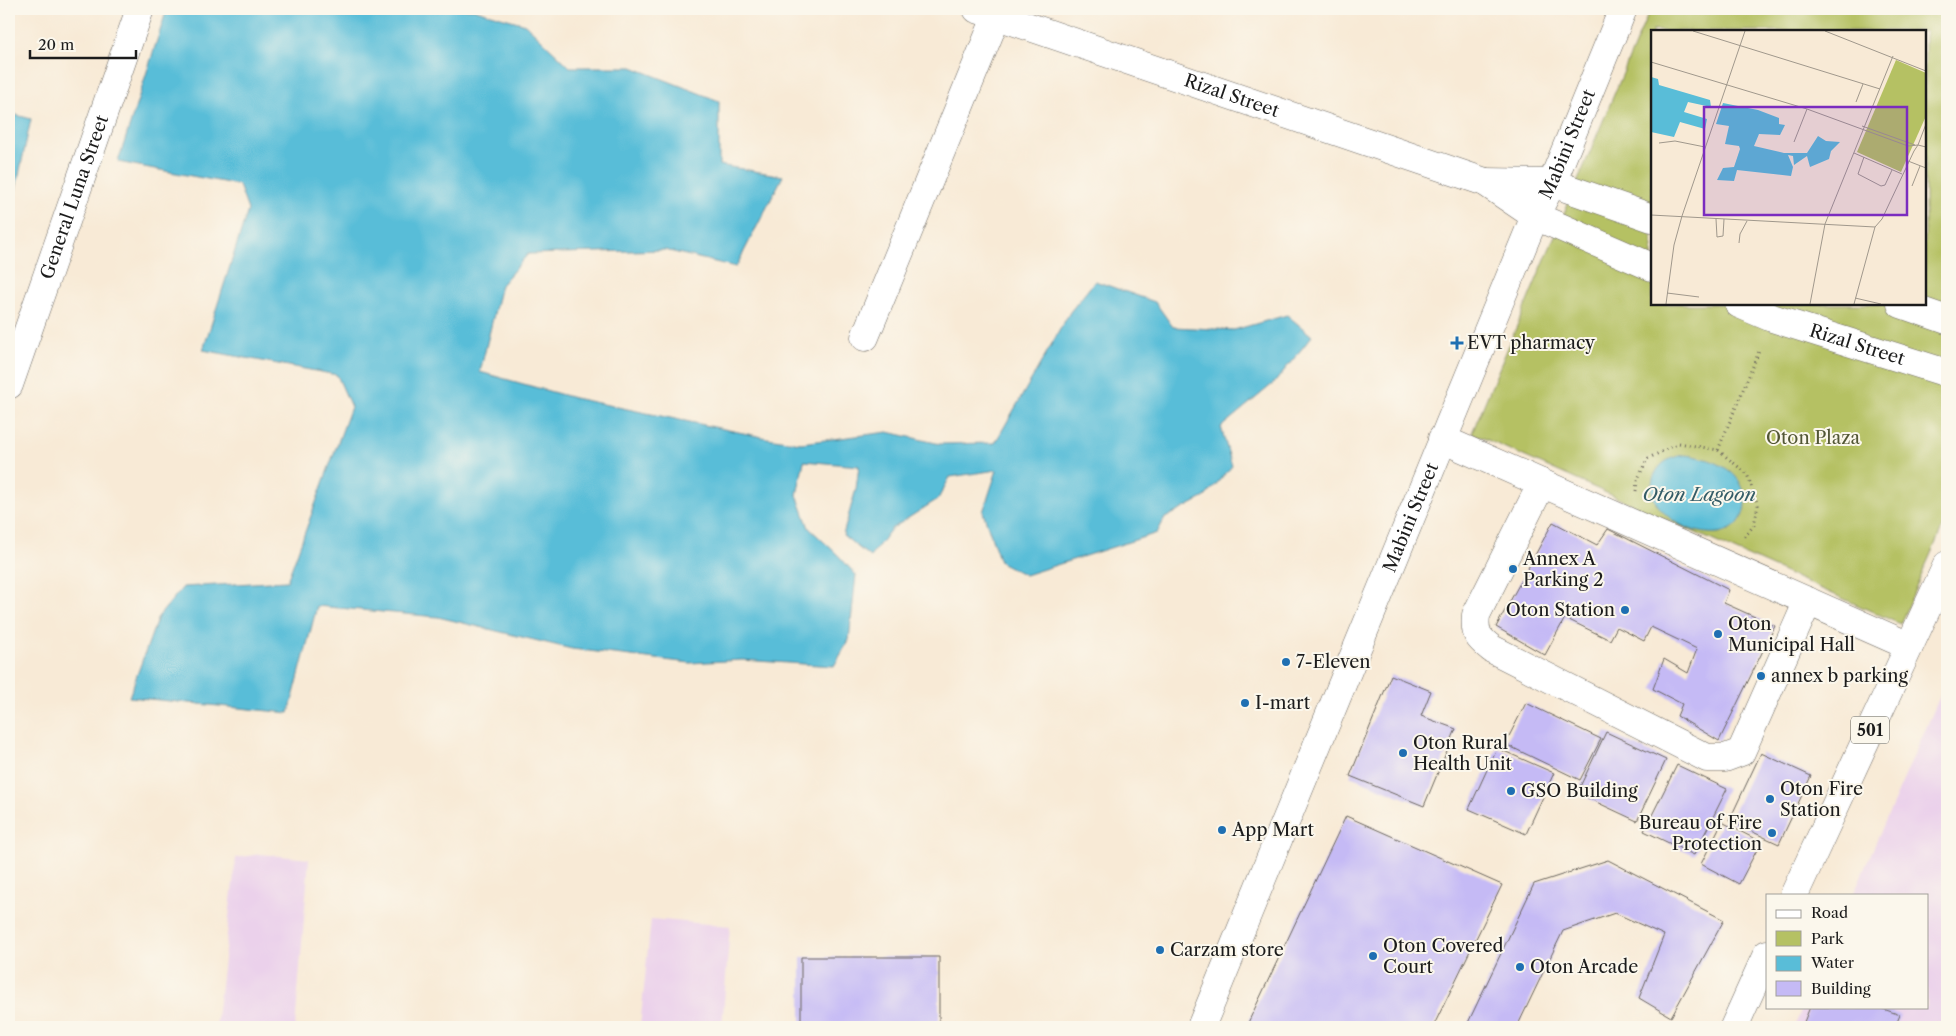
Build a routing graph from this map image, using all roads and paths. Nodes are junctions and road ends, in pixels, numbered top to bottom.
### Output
1 (140, 9) edge
2 (1622, 9) edge
3 (987, 12) edge
4 (1485, 182) junction
5 (1552, 183) junction
6 (1535, 216) junction
7 (1651, 218) edge
8 (1651, 266) edge
9 (1741, 305) edge
10 (1904, 305) edge
11 (1772, 318) junction
12 (1947, 320) edge
13 (864, 337) dead end
14 (1947, 373) edge
15 (9, 384) edge
16 (1442, 439) junction
17 (1718, 450) junction
18 (1542, 483) junction
19 (1632, 523) junction
20 (1720, 562) junction
21 (1947, 565) edge
22 (1808, 601) junction
23 (1909, 646) junction
24 (1794, 894) edge
25 (1766, 956) edge
26 (1201, 1027) edge
27 (1734, 1027) edge

1 - 15 street, General Luna Street
2 - 5 street, Mabini Street
3 - 4 street, Rizal Street
3 - 13 street
4 - 5 street, Rizal Street
4 - 6 street, Rizal Street
5 - 6 street, Mabini Street
5 - 7 street, Rizal Street
6 - 8 street, Rizal Street
6 - 16 street, Mabini Street
9 - 11 street, Rizal Street
10 - 12 street
11 - 14 street, Rizal Street
11 - 17 path
16 - 18 street
16 - 26 street, Mabini Street
17 - 19 path
17 - 20 path
18 - 19 street
18 - 22 street
19 - 20 street
20 - 22 street
21 - 23 street, 501
22 - 23 street
23 - 24 street, 501
25 - 27 street

